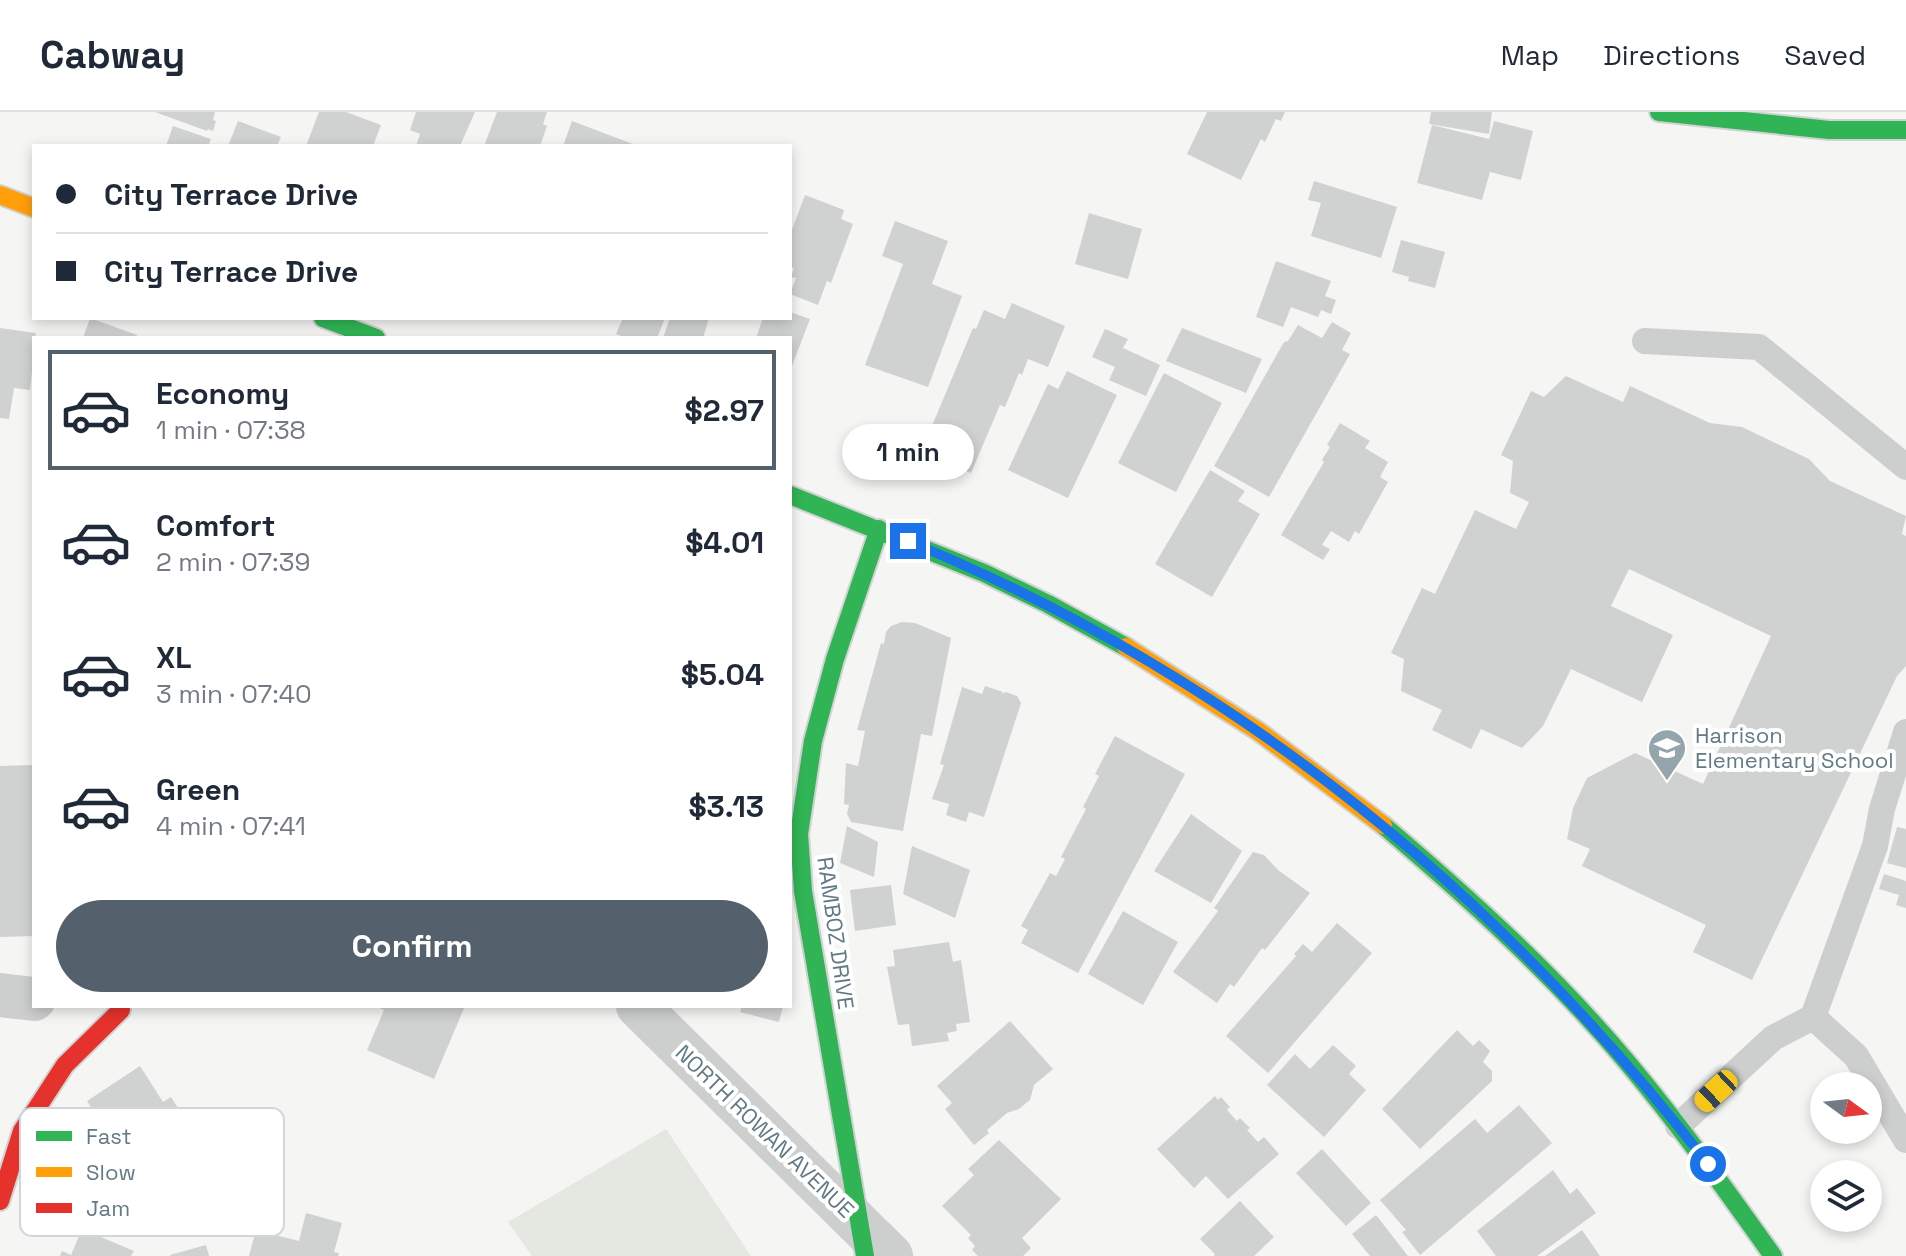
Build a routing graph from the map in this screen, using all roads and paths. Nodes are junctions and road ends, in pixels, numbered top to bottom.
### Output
1 (1659, 112) edge
2 (1906, 130) edge
3 (0, 195) edge
4 (32, 207) edge
5 (328, 320) edge
6 (371, 336) edge
7 (1645, 341) dead end
8 (1906, 467) edge
9 (792, 496) edge
10 (879, 529) junction
11 (1906, 732) edge
12 (0, 995) edge
13 (32, 999) edge
14 (112, 1008) edge
15 (640, 1008) edge
16 (1813, 1017) junction
17 (37, 1108) edge
18 (1678, 1126) junction
19 (20, 1137) edge
20 (1906, 1140) edge
21 (0, 1201) edge
22 (862, 1239) edge
23 (891, 1256) edge
24 (1773, 1256) edge

1 - 2 street
3 - 4 street
5 - 6 street
7 - 8 lane
9 - 10 street
10 - 18 street
10 - 22 street, RAMBOZ DRIVE
11 - 16 lane
12 - 13 street
14 - 17 street
15 - 22 street, NORTH ROWAN AVENUE
16 - 18 lane
16 - 20 lane
18 - 24 street
19 - 21 street
22 - 23 street, NORTH ROWAN AVENUE

